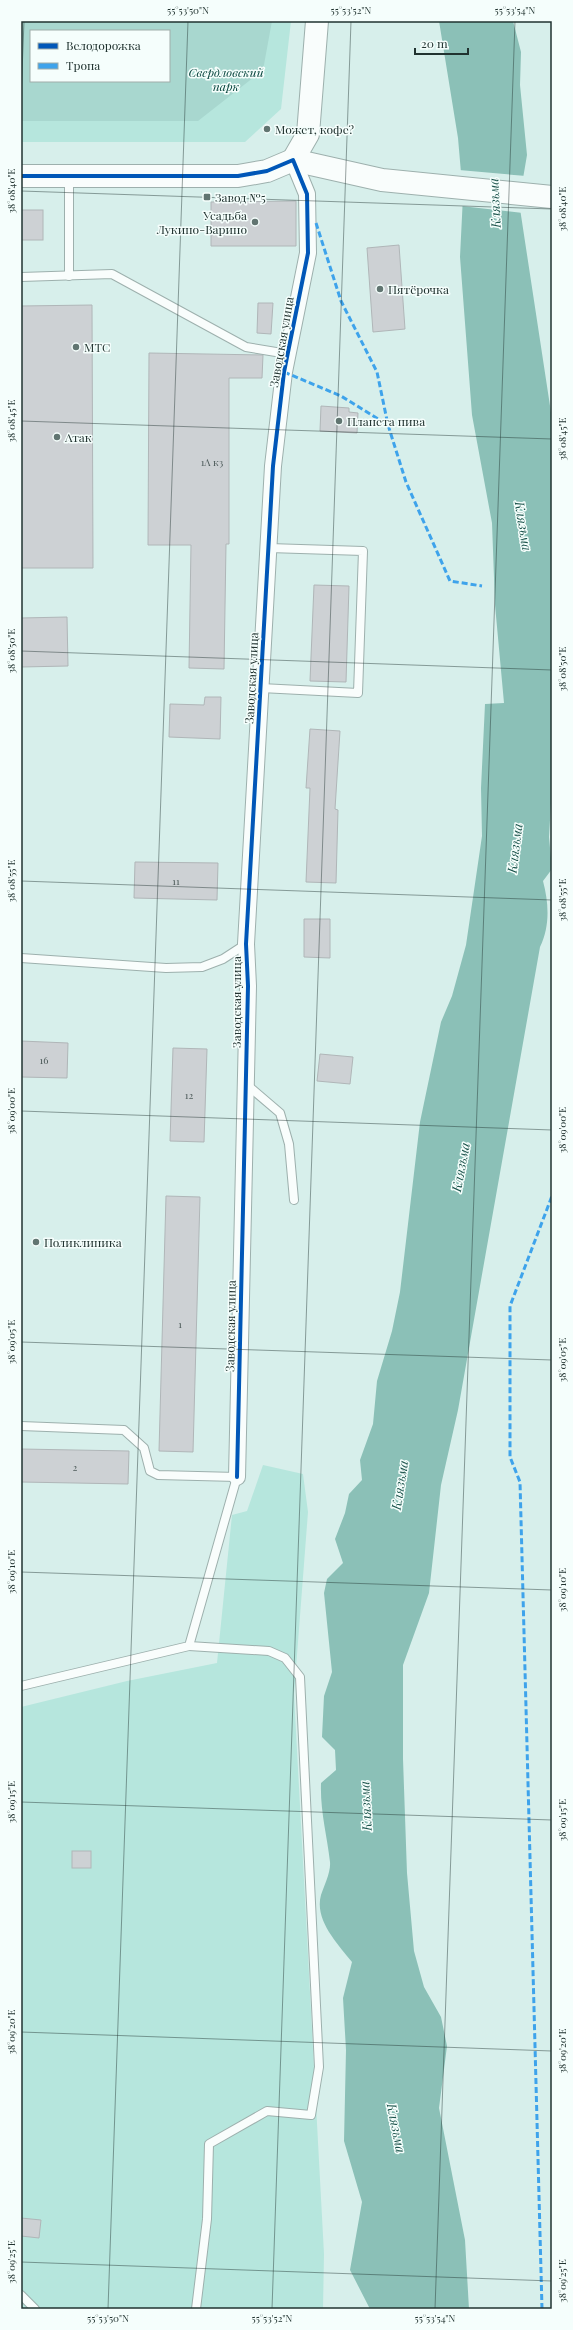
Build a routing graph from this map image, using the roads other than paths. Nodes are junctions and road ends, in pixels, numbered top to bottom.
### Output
1 (317, 21) edge
2 (293, 160) junction
3 (21, 176) edge
4 (69, 176) junction
5 (552, 197) edge
6 (69, 276) junction
7 (21, 277) edge
8 (288, 354) junction
9 (269, 548) junction
10 (261, 688) junction
11 (246, 944) junction
12 (21, 958) edge
13 (246, 1084) junction
14 (294, 1200) dead end
15 (21, 1426) edge
16 (237, 1477) junction
17 (189, 1646) junction
18 (21, 1686) edge
19 (21, 2295) edge
20 (35, 2309) edge
21 (196, 2309) edge

1 - 2 street
2 - 4 street
2 - 5 street
2 - 8 street, Заводская улица
3 - 4 street
4 - 6 lane
6 - 7 lane
6 - 8 lane
8 - 9 street, Заводская улица
9 - 10 street, Заводская улица
9 - 10 lane
10 - 11 street, Заводская улица
11 - 12 lane
11 - 13 street, Заводская улица
13 - 14 lane
13 - 16 street, Заводская улица
15 - 16 lane
16 - 17 lane
17 - 18 lane
17 - 21 lane
19 - 20 lane

